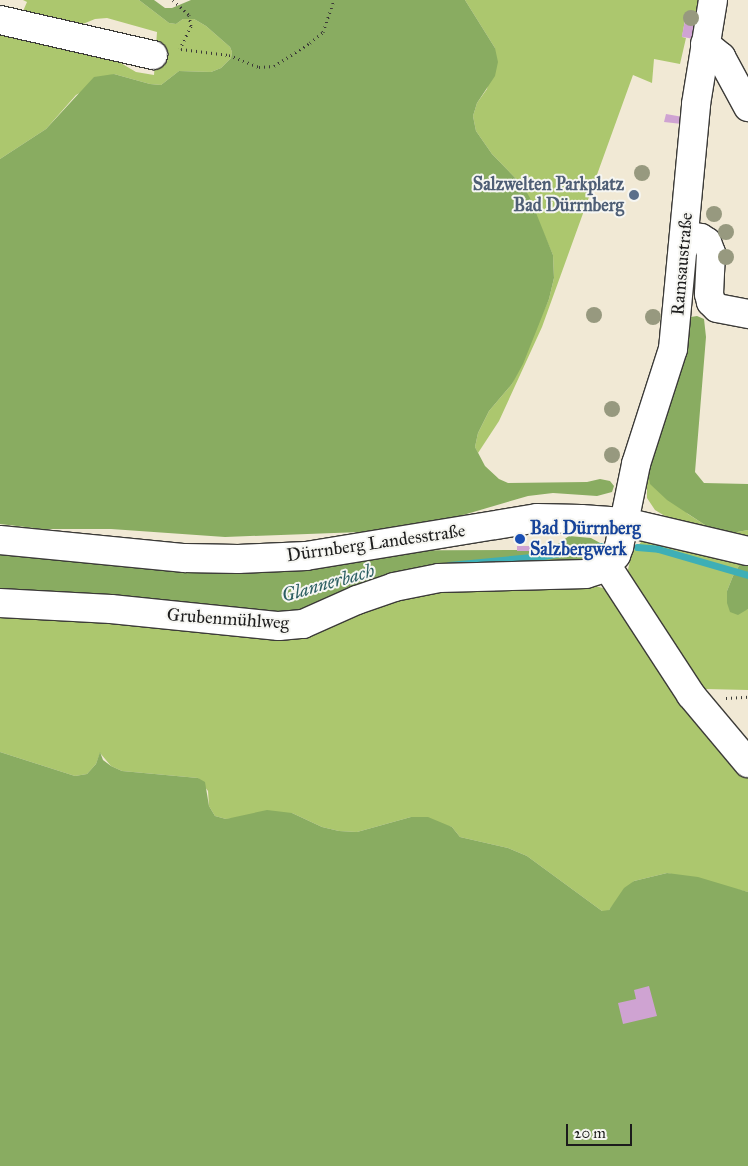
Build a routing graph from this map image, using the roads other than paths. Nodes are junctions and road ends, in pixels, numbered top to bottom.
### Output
1 (713, 0) edge
2 (0, 20) edge
3 (706, 44) junction
4 (153, 55) road end
5 (748, 107) edge
6 (685, 235) junction
7 (748, 314) edge
8 (624, 522) junction
9 (0, 540) edge
10 (748, 551) edge
11 (606, 566) junction
12 (0, 603) edge
13 (748, 763) edge

1 - 3 street, Ramsaustraße
2 - 4 street
3 - 5 street
3 - 6 street, Ramsaustraße
6 - 7 street
6 - 8 street, Ramsaustraße
8 - 9 street, Dürrnberg Landesstraße
8 - 10 street, Dürrnberg Landesstraße
8 - 11 street
11 - 12 street, Grubenmühlweg
11 - 13 street

